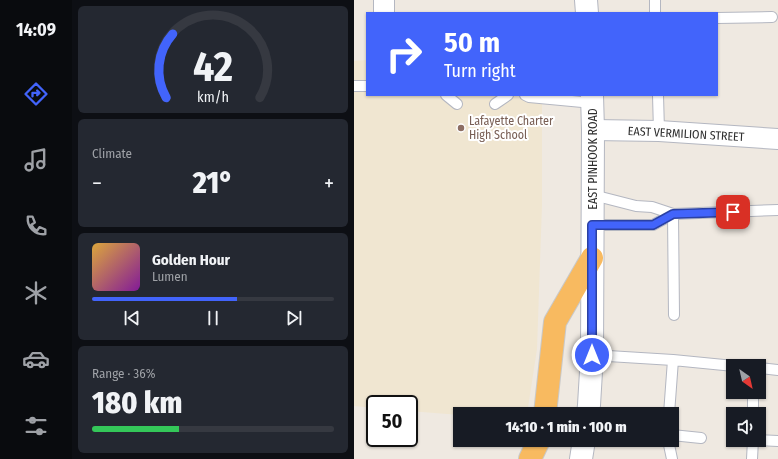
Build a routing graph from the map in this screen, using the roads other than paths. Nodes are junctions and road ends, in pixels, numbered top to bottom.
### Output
1 (384, 0) edge
2 (586, 0) edge
3 (655, 0) edge
4 (384, 12) edge
5 (587, 12) edge
6 (655, 12) edge
7 (772, 17) dead end
8 (718, 18) edge
9 (354, 86) edge
10 (366, 86) edge
11 (447, 96) edge
12 (507, 96) edge
13 (527, 96) edge
14 (658, 96) edge
15 (592, 99) edge
16 (457, 104) dead end
17 (495, 104) dead end
18 (593, 130) junction
19 (659, 131) junction
20 (778, 139) edge
21 (593, 195) junction
22 (778, 210) edge
23 (673, 214) junction
24 (592, 225) junction
25 (592, 258) junction
26 (674, 314) dead end
27 (592, 355) junction
28 (673, 360) junction
29 (726, 365) edge
30 (766, 369) edge
31 (778, 370) edge
32 (546, 407) edge
33 (588, 407) edge
34 (670, 407) edge
35 (679, 436) edge
36 (701, 438) dead end
37 (766, 440) edge
38 (778, 441) edge
39 (536, 447) edge
40 (583, 447) edge
41 (669, 447) edge
42 (753, 447) edge
43 (530, 459) edge
44 (581, 459) edge
45 (672, 459) edge
46 (752, 459) edge

1 - 4 street
2 - 5 main road
3 - 6 lane
7 - 8 lane
9 - 10 lane
11 - 16 lane
12 - 17 lane
13 - 15 lane
14 - 19 lane
15 - 18 main road, EAST PINHOOK ROAD
18 - 19 street, EAST VERMILION STREET
18 - 21 main road, EAST PINHOOK ROAD
19 - 20 street, EAST VERMILION STREET
21 - 23 lane
21 - 24 main road, EAST PINHOOK ROAD
22 - 23 lane
23 - 24 lane
23 - 26 lane
24 - 25 main road, EAST PINHOOK ROAD
25 - 27 main road, EAST PINHOOK ROAD
25 - 32 highway
27 - 28 lane
27 - 33 main road, EAST PINHOOK ROAD
28 - 29 lane
28 - 34 lane
30 - 31 lane
35 - 36 lane
37 - 38 lane
39 - 43 highway
40 - 44 main road
41 - 45 lane
42 - 46 lane

